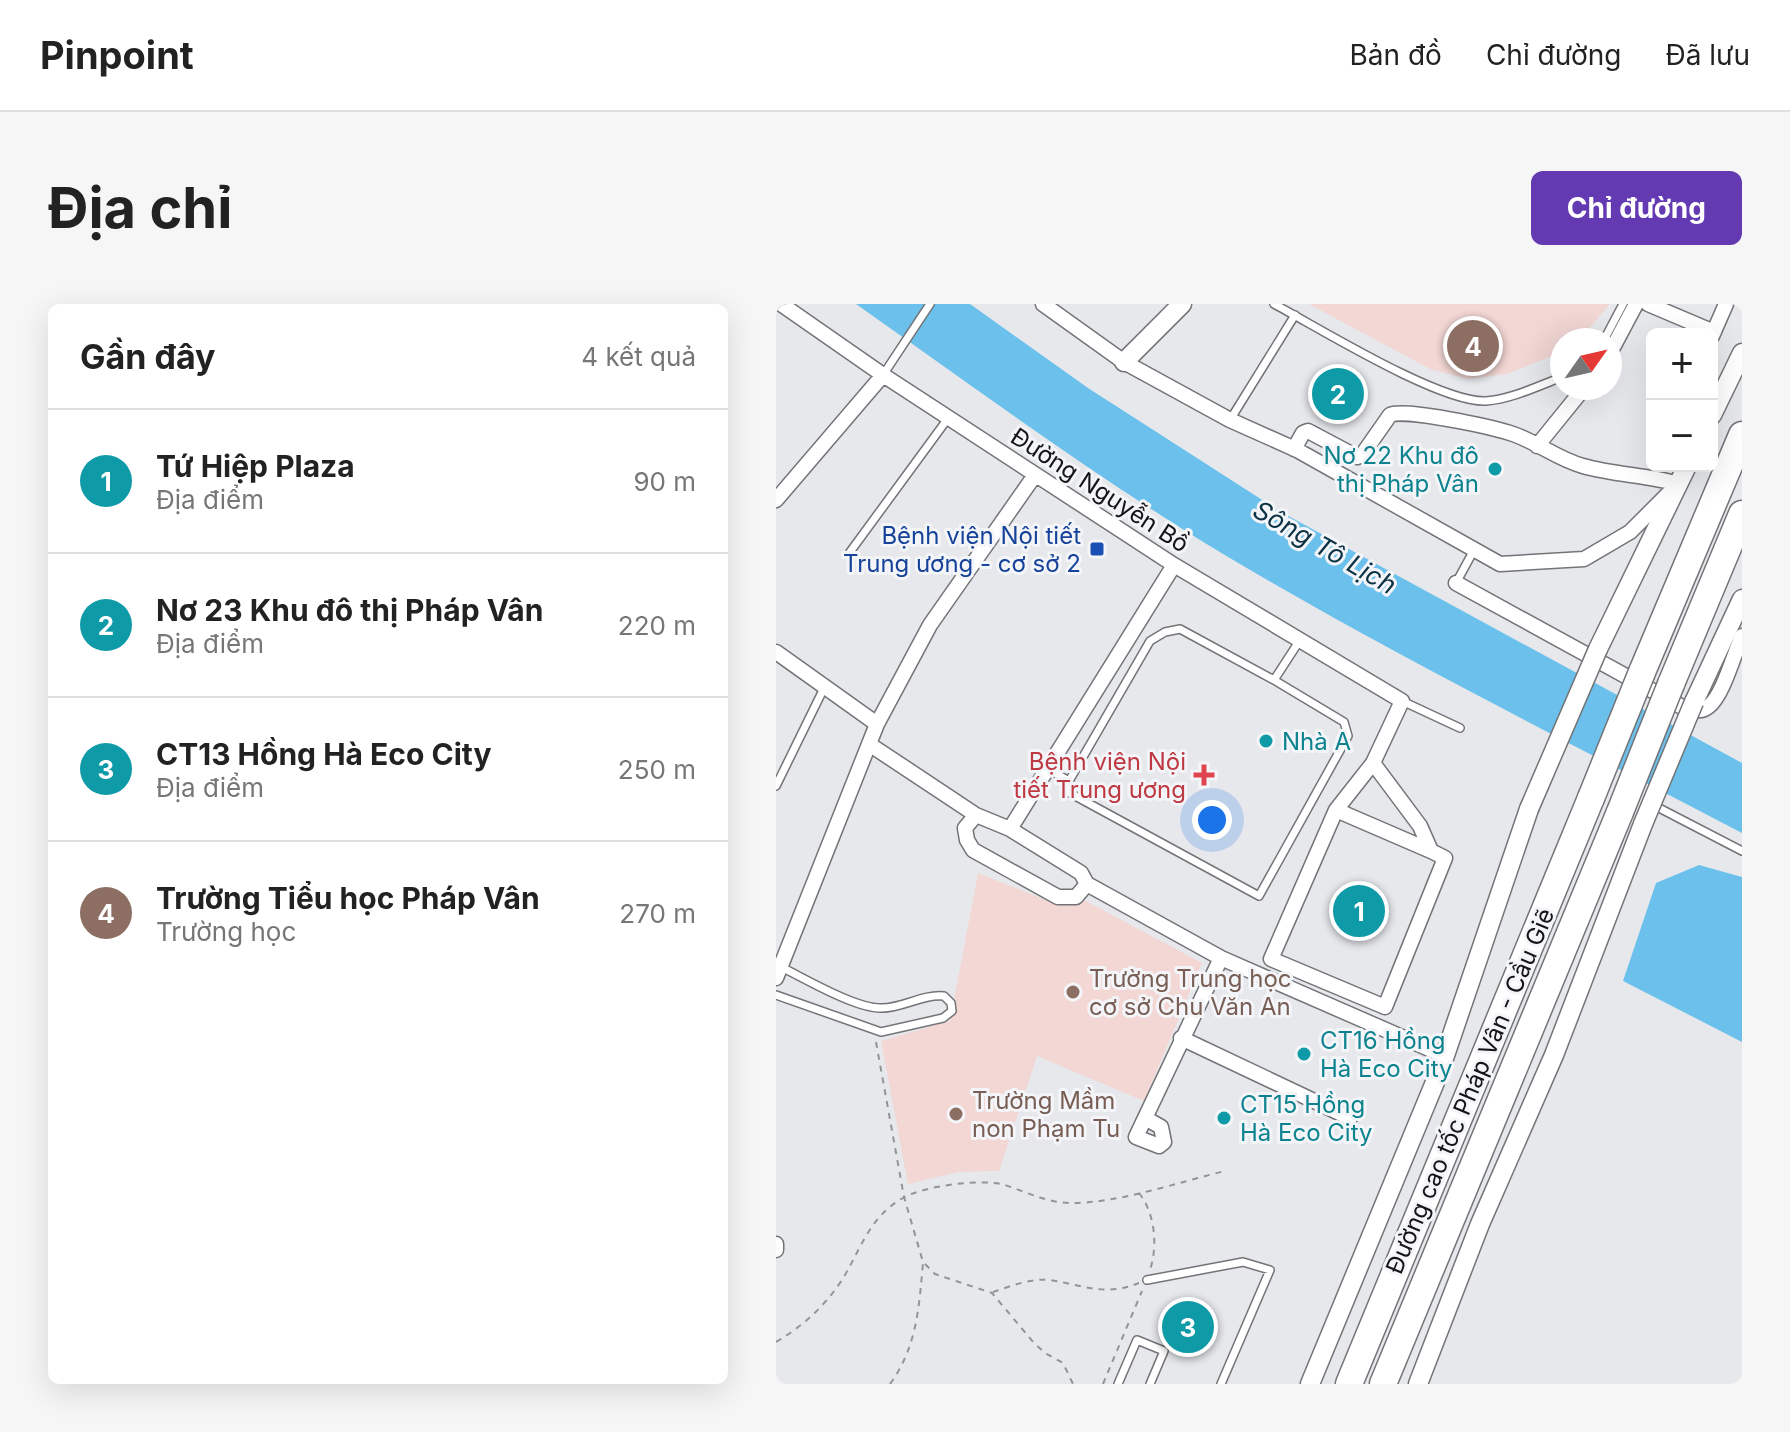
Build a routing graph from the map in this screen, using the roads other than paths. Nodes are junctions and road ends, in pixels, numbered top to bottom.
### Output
1 (781, 304) edge
2 (930, 304) edge
3 (1043, 304) edge
4 (1182, 304) edge
5 (1274, 304) edge
6 (1623, 304) edge
7 (1636, 304) edge
8 (1648, 304) edge
9 (1726, 304) edge
10 (1295, 315) junction
11 (1610, 328) edge
12 (1700, 328) edge
13 (1716, 328) edge
14 (1622, 330) edge
15 (1742, 353) edge
16 (1124, 362) junction
17 (883, 375) junction
18 (1550, 382) edge
19 (1574, 400) edge
20 (1718, 403) edge
21 (949, 417) junction
22 (1230, 420) junction
23 (1742, 435) edge
24 (1537, 446) junction
25 (1294, 449) junction
26 (1656, 472) edge
27 (1684, 472) edge
28 (1035, 475) junction
29 (1679, 484) junction
30 (776, 500) edge
31 (1742, 514) edge
32 (1474, 550) junction
33 (850, 552) dead end
34 (1174, 565) junction
35 (1456, 583) joint
36 (1742, 599) edge
37 (1742, 636) edge
38 (1300, 640) junction
39 (776, 652) edge
40 (1274, 680) junction
41 (824, 688) junction
42 (1402, 701) junction
43 (877, 724) junction
44 (1460, 728) dead end
45 (869, 744) junction
46 (1373, 763) junction
47 (1047, 768) junction
48 (1069, 781) junction
49 (776, 786) edge
50 (1661, 809) dead end
51 (1336, 810) junction
52 (976, 815) junction
53 (1631, 818) junction
54 (1010, 829) junction
55 (1431, 851) junction
56 (1742, 851) edge
57 (1087, 884) junction
58 (1221, 958) junction
59 (778, 972) edge
60 (776, 995) edge
61 (1181, 1038) junction
62 (1443, 1055) junction
63 (1145, 1118) dead end
64 (1350, 1118) dead end
65 (1147, 1280) road end
66 (1118, 1384) edge
67 (1150, 1384) edge
68 (1221, 1384) edge
69 (1310, 1384) edge
70 (1349, 1384) edge
71 (1383, 1384) edge
72 (1418, 1384) edge

1 - 17 street, Đường Nguyễn Bồ
2 - 17 lane
3 - 16 street
4 - 16 street
5 - 10 lane
6 - 11 lane
7 - 14 street
8 - 12 street
9 - 13 street
10 - 18 lane
10 - 22 lane
15 - 20 street
16 - 22 street
17 - 21 street, Đường Nguyễn Bồ
17 - 30 street
19 - 24 street
21 - 28 street, Đường Nguyễn Bồ
21 - 33 lane
22 - 25 street
23 - 70 highway, Đường cao tốc Pháp Vân - Cầu Giẽ, bridge
24 - 25 street
24 - 26 street
25 - 32 street
26 - 29 street
27 - 29 street
28 - 34 street, Đường Nguyễn Bồ
28 - 43 street
29 - 32 street
29 - 62 street, bridge
31 - 53 highway, Đường cao tốc Pháp Vân - Cầu Giẽ, bridge
32 - 35 lane
34 - 38 street, Đường Nguyễn Bồ
34 - 47 street
35 - 37 street
36 - 53 street, bridge
38 - 40 lane
38 - 42 street, Đường Nguyễn Bồ
39 - 41 street
40 - 48 lane
40 - 48 lane
41 - 43 street
41 - 49 lane
42 - 44 lane
42 - 46 street
43 - 45 street
45 - 52 street
45 - 59 street
46 - 51 street
46 - 55 street
47 - 48 lane
47 - 54 street
50 - 56 lane
51 - 55 street
51 - 55 street
52 - 54 street
52 - 57 street
53 - 71 highway, Đường cao tốc Pháp Vân - Cầu Giẽ
53 - 72 street
54 - 57 street
57 - 58 street
58 - 61 street
58 - 62 street
59 - 60 lane
61 - 63 street
61 - 64 street
62 - 69 street
65 - 68 lane
66 - 67 lane

